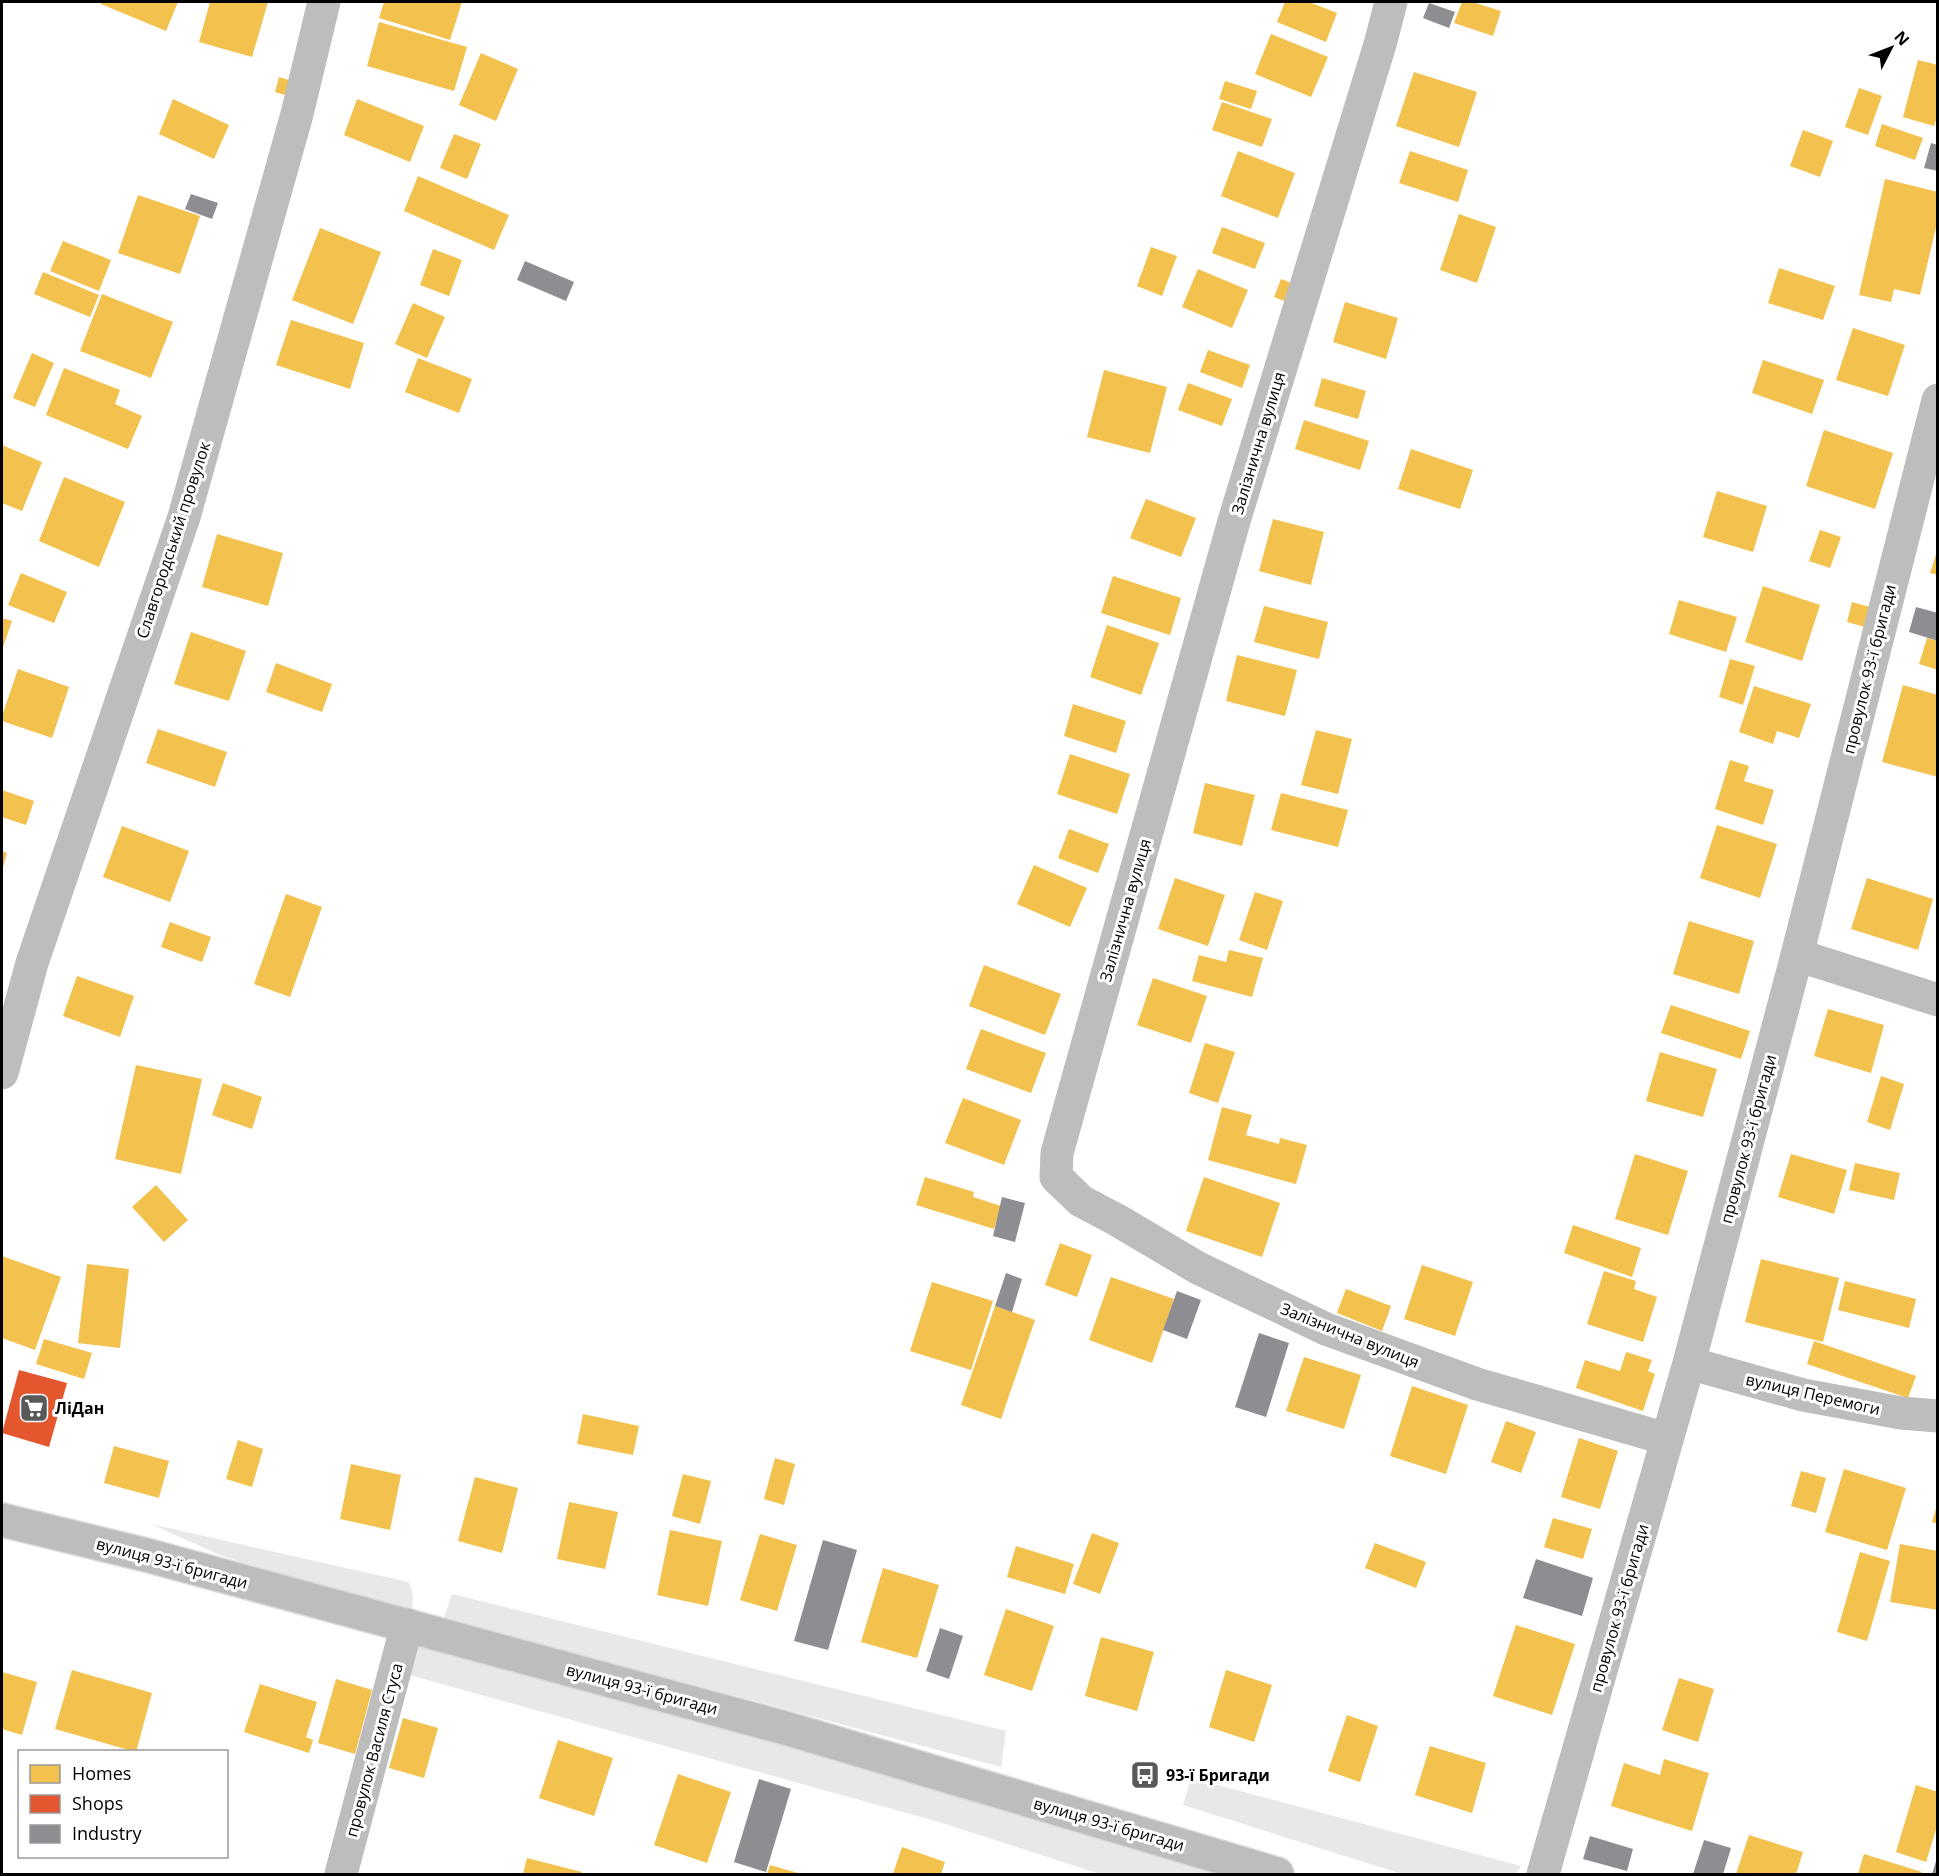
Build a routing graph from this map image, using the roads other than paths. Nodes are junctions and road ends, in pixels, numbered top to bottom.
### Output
1 (324, 2) edge
2 (1391, 2) edge
3 (1938, 400) edge
4 (1797, 955) junction
5 (1938, 1000) edge
6 (2, 1073) edge
7 (1689, 1363) junction
8 (1938, 1416) edge
9 (1667, 1440) junction
10 (2, 1520) edge
11 (407, 1625) junction
12 (341, 1875) edge
13 (1277, 1875) edge
14 (1543, 1875) edge

1 - 6 street, Славгородський провулок
2 - 9 street, Залізнична вулиця
3 - 4 street, провулок 93-ї бригади
4 - 5 street
4 - 7 street, провулок 93-ї бригади
7 - 8 street, вулиця Перемоги
7 - 9 street, провулок 93-ї бригади
9 - 14 street, провулок 93-ї бригади
10 - 11 street, вулиця 93-ї бригади
11 - 12 street, провулок Василя Стуса
11 - 13 street, вулиця 93-ї бригади

